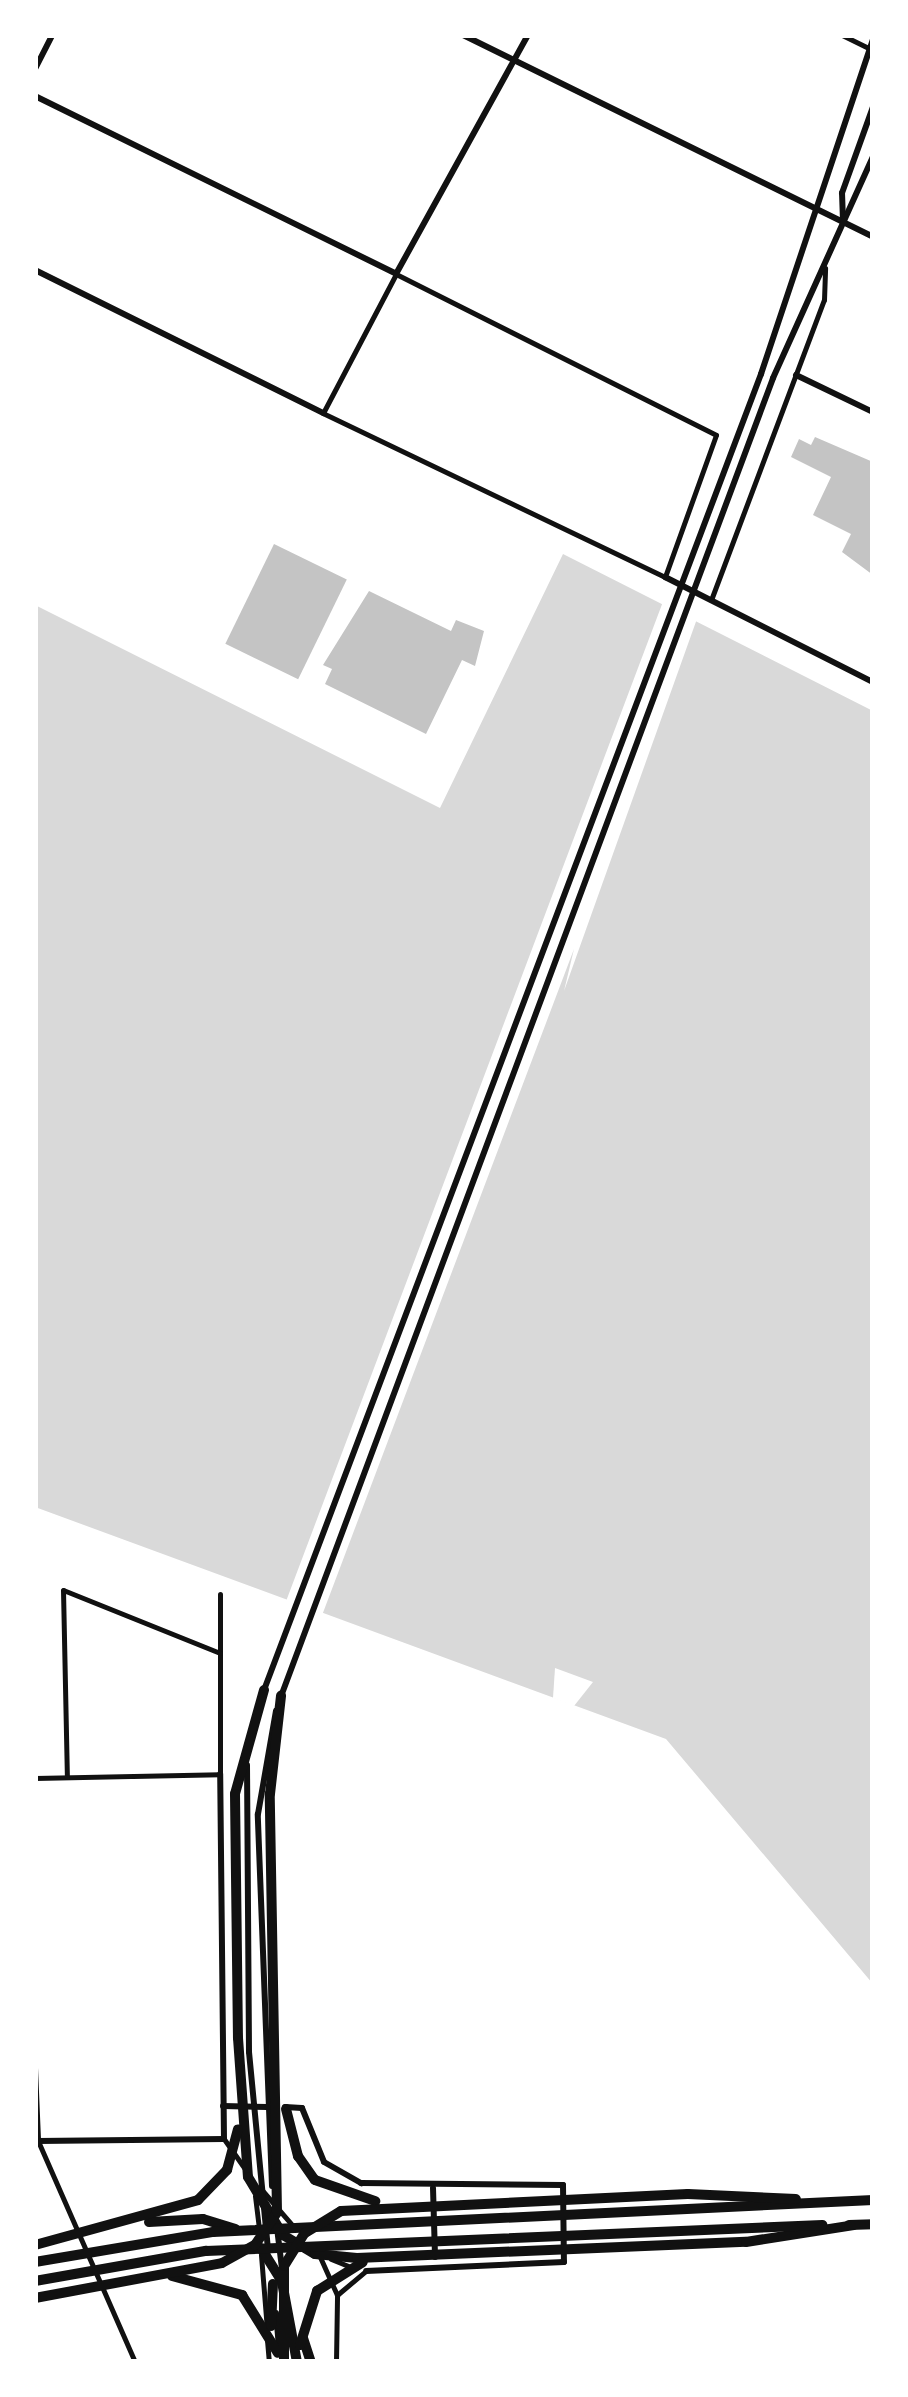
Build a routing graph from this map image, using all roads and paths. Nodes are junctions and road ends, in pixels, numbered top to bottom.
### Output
1 (52, 35) edge
2 (463, 35) edge
3 (528, 35) edge
4 (842, 35) edge
5 (873, 39) edge
6 (869, 48) junction
7 (514, 60) junction
8 (35, 69) edge
9 (35, 96) edge
10 (873, 107) edge
11 (873, 157) edge
12 (812, 207) junction
13 (843, 222) junction
14 (873, 237) edge
15 (825, 268) junction
16 (35, 270) edge
17 (396, 274) junction
18 (796, 374) junction
19 (873, 412) edge
20 (323, 413) junction
21 (665, 576) junction
22 (711, 600) junction
23 (873, 682) edge
24 (220, 1594) dead end
25 (220, 1652) junction
26 (264, 1690) junction
27 (281, 1696) junction
28 (220, 1774) junction
29 (66, 1777) junction
30 (35, 1778) edge
31 (277, 2033) junction
32 (238, 2038) junction
33 (35, 2068) edge
34 (224, 2106) junction
35 (224, 2138) junction
36 (38, 2141) junction
37 (254, 2180) junction
38 (433, 2188) junction
39 (873, 2200) edge
40 (852, 2201) junction
41 (460, 2202) junction
42 (283, 2214) junction
43 (873, 2224) edge
44 (854, 2225) junction
45 (104, 2229) junction
46 (259, 2234) junction
47 (35, 2244) edge
48 (314, 2250) junction
49 (418, 2256) junction
50 (35, 2262) edge
51 (435, 2266) junction
52 (366, 2271) junction
53 (126, 2278) junction
54 (35, 2281) edge
55 (273, 2284) junction
56 (337, 2295) junction
57 (35, 2298) edge
58 (287, 2312) junction
59 (134, 2362) edge
60 (270, 2362) edge
61 (281, 2362) edge
62 (297, 2362) edge
63 (311, 2362) edge
64 (336, 2362) edge

1 - 8 street
2 - 7 street
3 - 7 street
4 - 6 street
5 - 6 street
6 - 12 street
7 - 12 street
7 - 17 street
9 - 17 street
10 - 13 street
11 - 13 street
12 - 13 street
12 - 26 street
13 - 14 street
13 - 15 street
15 - 18 street
15 - 27 street
16 - 20 street
17 - 20 street
17 - 21 street
18 - 19 street
18 - 22 street
20 - 21 street
21 - 22 street
22 - 23 street
24 - 25 street
25 - 28 street
25 - 29 street
26 - 32 highway
26 - 55 street
27 - 31 highway
27 - 58 street
28 - 29 street
28 - 34 street
29 - 30 street
31 - 41 highway
31 - 53 highway
32 - 45 highway
32 - 49 highway
33 - 36 street
34 - 35 street
34 - 38 street
35 - 36 street
35 - 37 street
36 - 59 street
37 - 42 street
37 - 46 street
38 - 51 street
38 - 51 street
39 - 40 highway
40 - 41 highway
40 - 50 highway
41 - 61 highway
42 - 46 street
42 - 48 street
43 - 44 highway
44 - 49 highway
44 - 54 highway
45 - 47 highway
45 - 62 highway
46 - 60 street
48 - 52 street
48 - 56 street
49 - 62 highway
51 - 52 street
52 - 56 street
53 - 57 highway
53 - 61 highway
55 - 60 highway
55 - 61 street
56 - 64 street
58 - 62 street
58 - 63 highway

